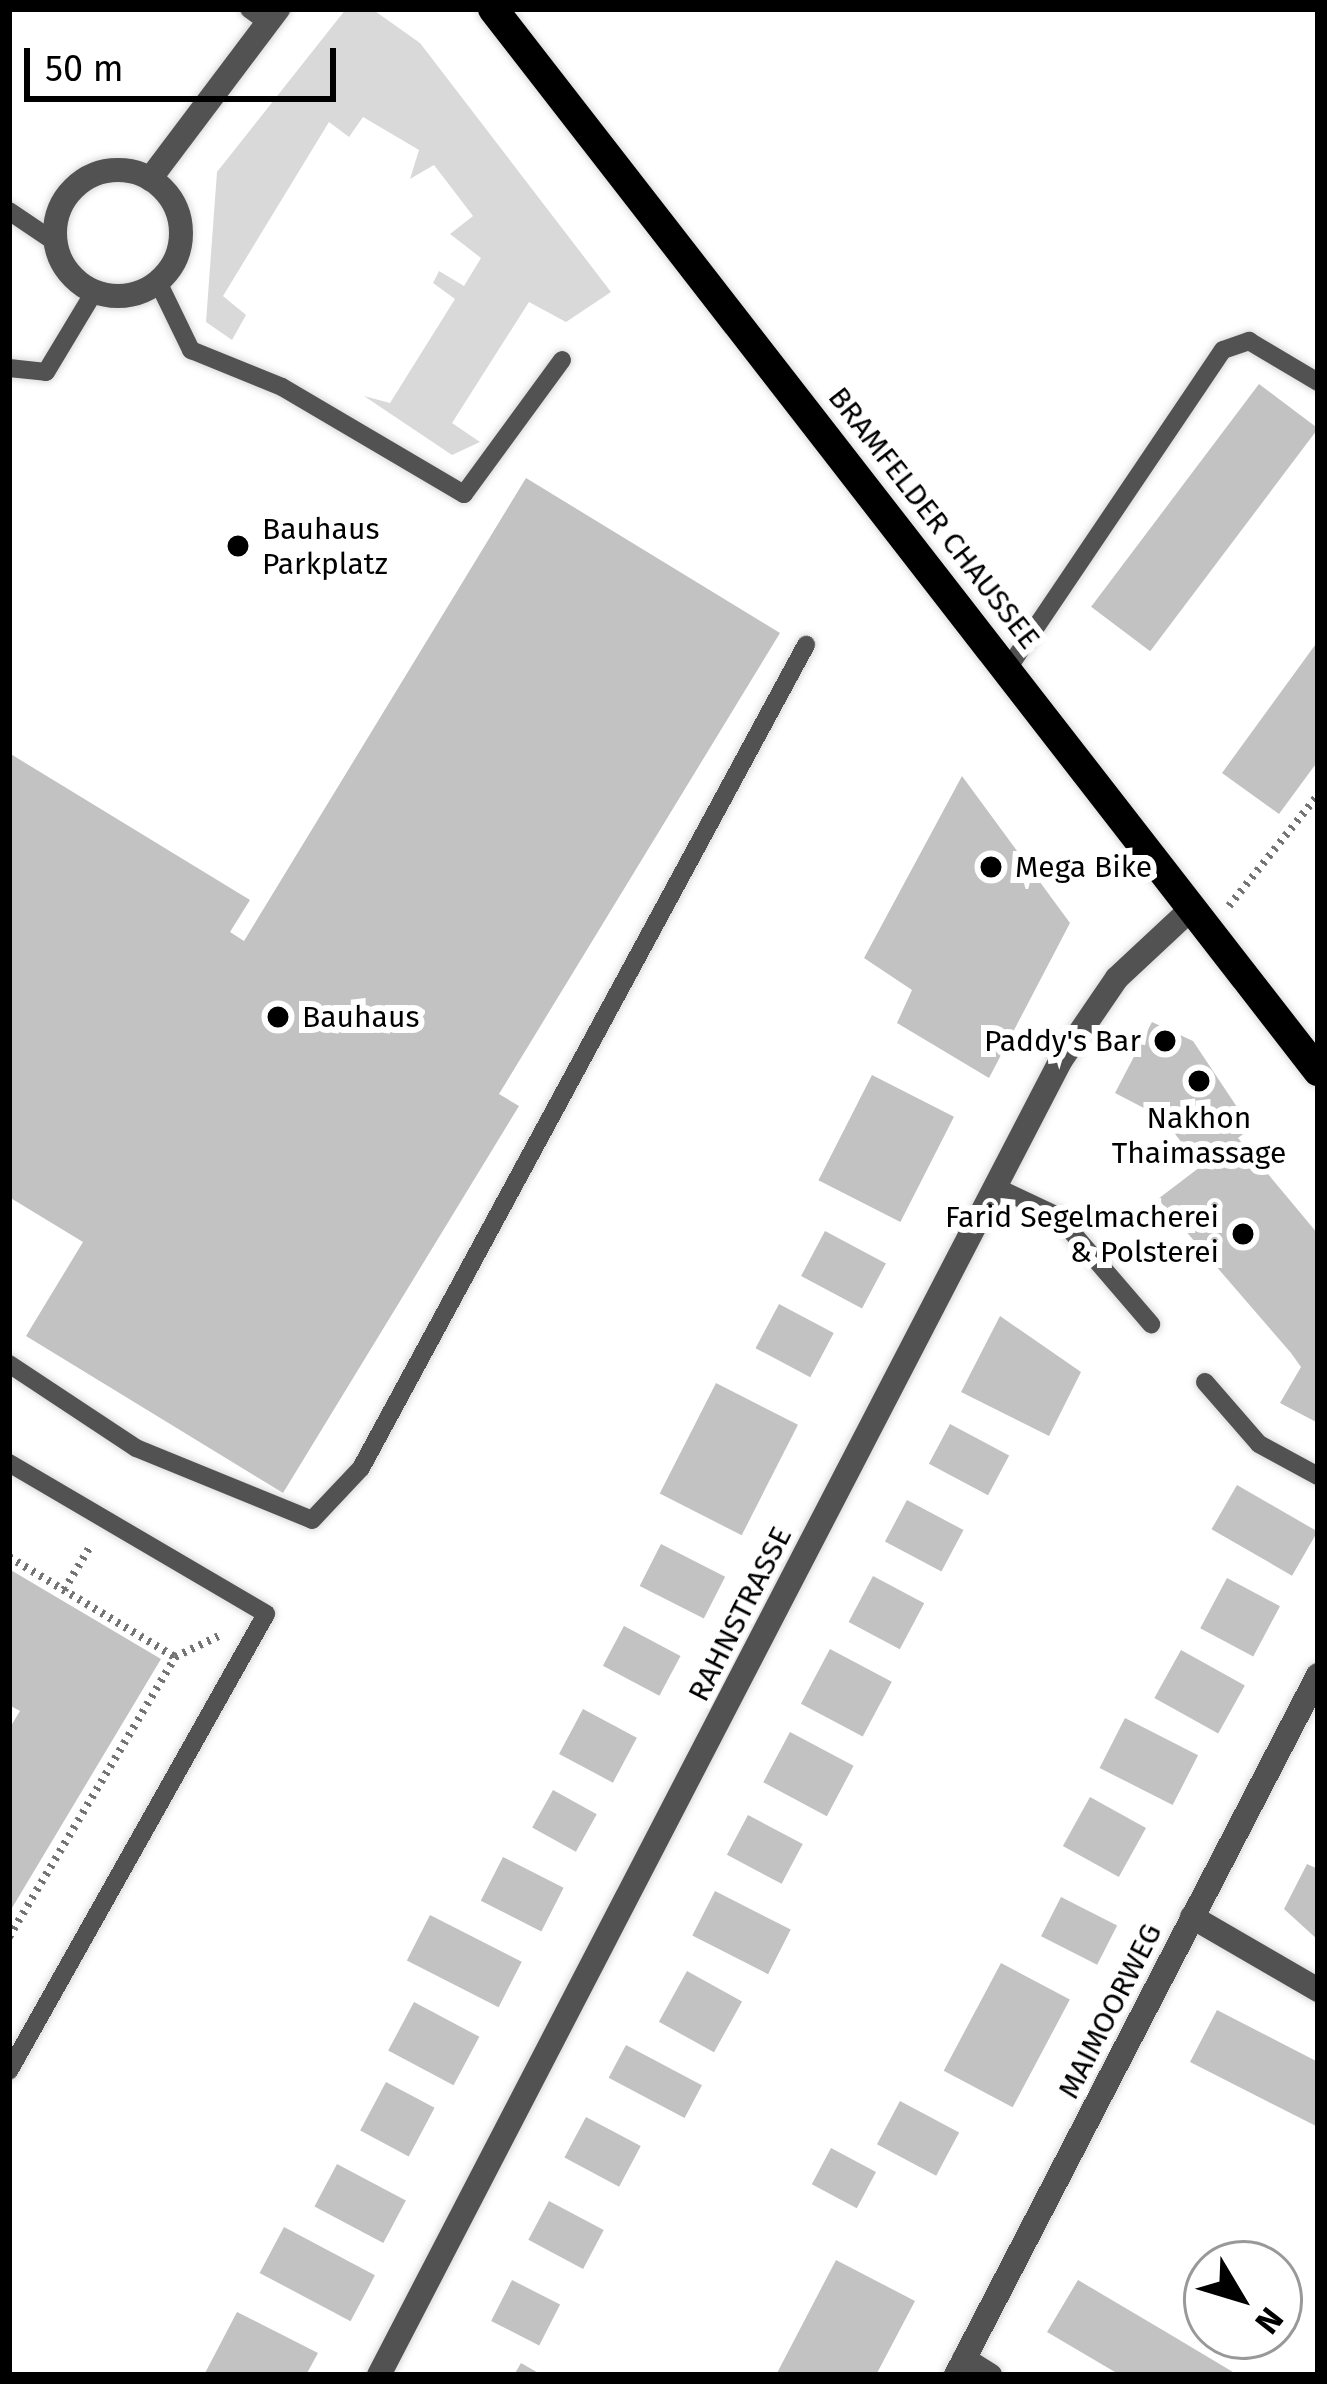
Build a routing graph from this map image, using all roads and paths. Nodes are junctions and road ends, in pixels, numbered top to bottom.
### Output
1 (493, 9) edge
2 (265, 13) edge
3 (150, 179) junction
4 (9, 211) edge
5 (56, 242) junction
6 (158, 282) junction
7 (94, 292) junction
8 (562, 360) dead end
9 (9, 368) edge
10 (1318, 382) edge
11 (806, 646) dead end
12 (1007, 670) junction
13 (1318, 795) edge
14 (1201, 920) junction
15 (1318, 1071) edge
16 (996, 1187) junction
17 (1151, 1324) dead end
18 (9, 1364) edge
19 (1205, 1382) dead end
20 (9, 1463) edge
21 (1318, 1476) edge
22 (106, 1520) junction
23 (9, 1557) edge
24 (64, 1590) junction
25 (266, 1614) junction
26 (175, 1657) junction
27 (1318, 1676) edge
28 (1192, 1917) junction
29 (9, 1936) edge
30 (1318, 1990) edge
31 (9, 2071) edge
32 (960, 2367) edge
33 (380, 2375) edge
34 (990, 2375) edge

1 - 12 main road, BRAMFELDER CHAUSSEE
2 - 3 street
3 - 5 street
3 - 6 street
4 - 5 lane
5 - 7 street
6 - 7 street
6 - 8 lane
7 - 9 lane
10 - 12 lane
11 - 18 lane
12 - 14 main road, BRAMFELDER CHAUSSEE
13 - 14 path
14 - 15 main road, BRAMFELDER CHAUSSEE
14 - 16 street, RAHNSTRASSE
16 - 17 lane
16 - 33 street, RAHNSTRASSE
19 - 21 lane
20 - 22 lane
22 - 24 path
22 - 25 lane
23 - 24 path
24 - 26 path
25 - 26 path
25 - 31 lane
26 - 29 path
27 - 28 street, MAIMOORWEG
28 - 30 street
28 - 32 street, MAIMOORWEG
32 - 34 street

